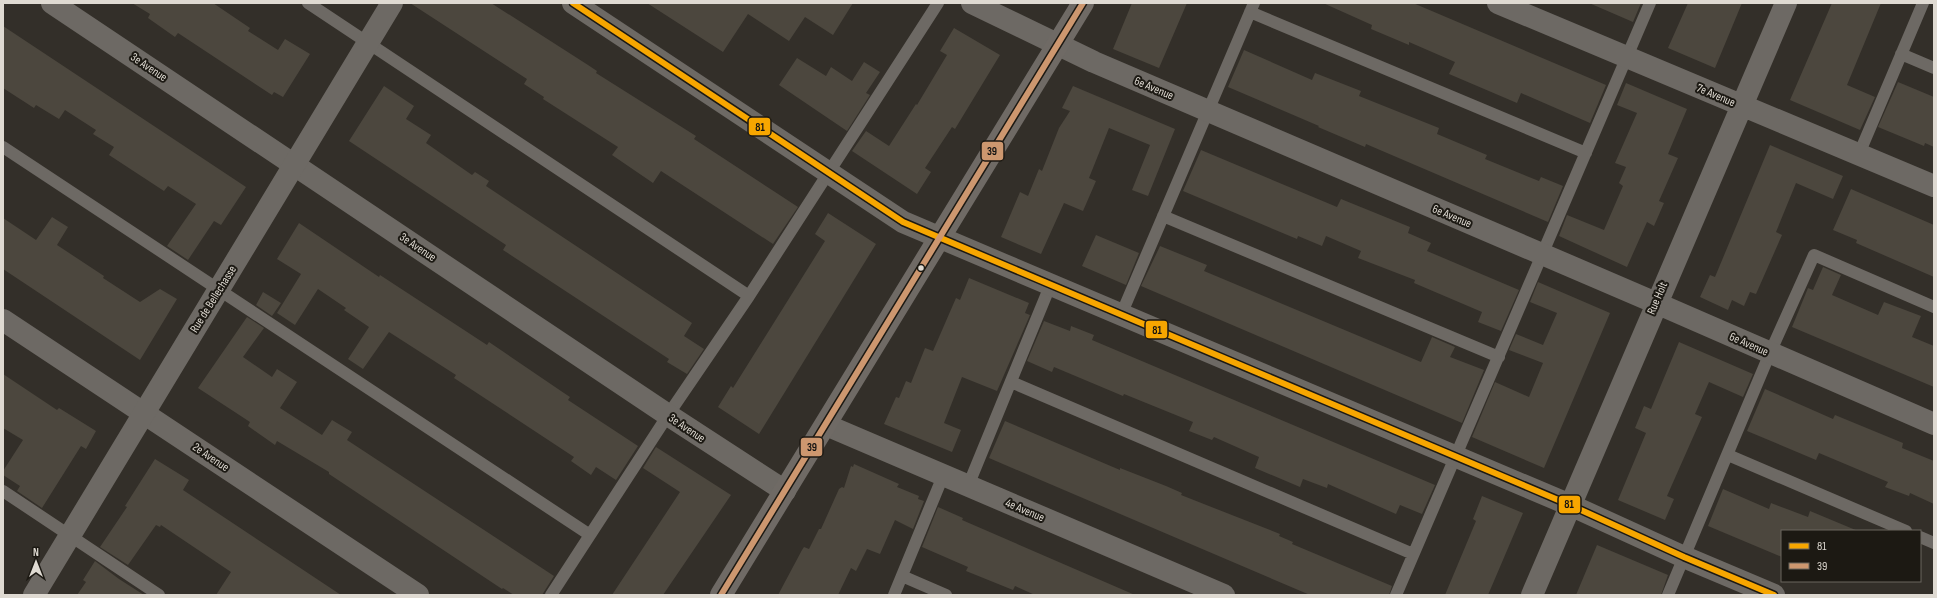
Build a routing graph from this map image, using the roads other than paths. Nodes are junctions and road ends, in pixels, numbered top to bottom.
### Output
1 (52, 3) edge
2 (308, 3) edge
3 (392, 3) edge
4 (573, 3) edge
5 (938, 3) edge
6 (972, 3) edge
7 (1083, 3) edge
8 (1498, 3) edge
9 (1650, 3) edge
10 (1786, 3) edge
11 (1923, 3) edge
12 (1252, 7) edge
13 (368, 43) junction
14 (1057, 44) junction
15 (1901, 54) junction
16 (1627, 58) junction
17 (1934, 68) edge
18 (1741, 106) junction
19 (1208, 111) junction
20 (3, 147) edge
21 (1586, 153) junction
22 (1859, 154) junction
23 (294, 164) junction
24 (828, 172) junction
25 (1934, 186) edge
26 (1163, 216) junction
27 (939, 237) junction
28 (1542, 255) junction
29 (1050, 286) junction
30 (219, 290) junction
31 (749, 296) junction
32 (1656, 302) junction
33 (1934, 307) edge
34 (1121, 315) junction
35 (3, 320) edge
36 (1770, 353) junction
37 (1499, 357) junction
38 (1011, 382) junction
39 (144, 413) junction
40 (668, 415) junction
41 (1934, 424) edge
42 (826, 425) junction
43 (1728, 456) junction
44 (1456, 458) junction
45 (943, 476) junction
46 (968, 486) junction
47 (3, 491) edge
48 (785, 491) junction
49 (1570, 505) junction
50 (1904, 530) edge
51 (590, 535) junction
52 (71, 536) junction
53 (1921, 537) edge
54 (1934, 543) edge
55 (1414, 554) junction
56 (1684, 557) junction
57 (902, 576) junction
58 (34, 595) edge
59 (159, 595) edge
60 (418, 595) edge
61 (551, 595) edge
62 (720, 595) edge
63 (894, 595) edge
64 (946, 595) edge
65 (1224, 595) edge
66 (1396, 595) edge
67 (1532, 595) edge
68 (1668, 595) edge
69 (1774, 595) edge

1 - 23 street, 3e Avenue
2 - 13 lane
3 - 13 street, Rue de Bellechasse
4 - 24 street
5 - 24 lane
6 - 14 street, 6e Avenue
7 - 14 main road
8 - 16 street, 7e Avenue
9 - 16 lane
10 - 18 street, Rue Holt
11 - 15 lane
12 - 19 lane
12 - 21 lane
13 - 23 street, Rue de Bellechasse
13 - 31 lane
14 - 19 street, 6e Avenue
14 - 27 main road
15 - 17 lane
15 - 22 lane
16 - 18 street, 7e Avenue
16 - 21 lane
18 - 22 street, 7e Avenue
18 - 32 street, Rue Holt
19 - 26 lane
19 - 28 street, 6e Avenue
20 - 30 lane
21 - 28 lane
22 - 25 street, 7e Avenue
23 - 30 street, Rue de Bellechasse
23 - 40 street, 3e Avenue
24 - 27 street
24 - 31 lane
26 - 34 lane
26 - 37 lane
27 - 29 street
27 - 42 main road
28 - 32 street, 6e Avenue
28 - 37 lane
29 - 34 street
29 - 38 lane
30 - 39 street, Rue de Bellechasse
30 - 51 lane
31 - 40 lane
32 - 36 street, 6e Avenue
32 - 49 street, Rue Holt
33 - 36 lane
34 - 44 street
35 - 39 street, 2e Avenue
36 - 41 street, 6e Avenue
36 - 43 lane
37 - 44 lane
38 - 46 lane
38 - 55 lane
39 - 52 street, Rue de Bellechasse
39 - 60 street, 2e Avenue
40 - 48 street, 3e Avenue
40 - 51 lane
42 - 45 street, 4e Avenue
42 - 48 main road
43 - 50 lane
43 - 56 lane
44 - 49 street
44 - 55 lane
45 - 46 street, 4e Avenue
45 - 57 lane
46 - 65 street, 4e Avenue
47 - 52 lane
48 - 62 main road
49 - 56 street
49 - 67 street, Rue Holt
51 - 61 lane
52 - 58 street, Rue de Bellechasse
52 - 59 lane
53 - 54 lane
55 - 66 lane
56 - 68 lane
56 - 69 street
57 - 63 lane
57 - 64 lane

